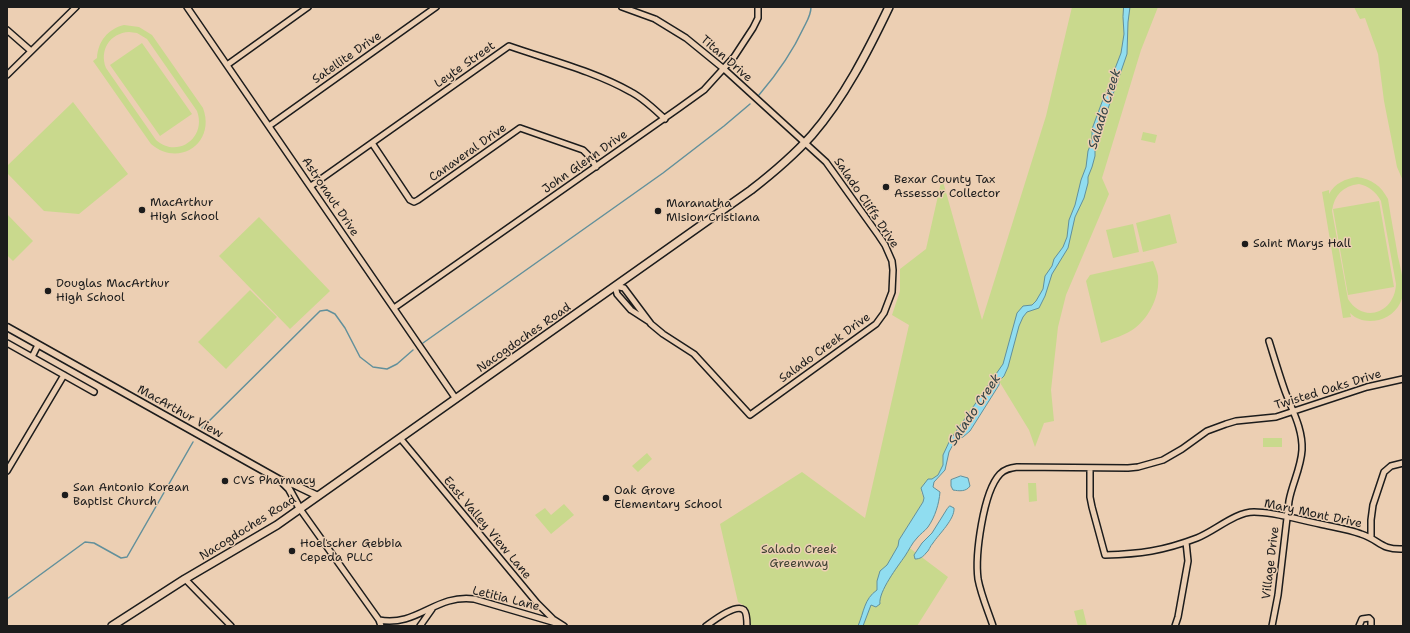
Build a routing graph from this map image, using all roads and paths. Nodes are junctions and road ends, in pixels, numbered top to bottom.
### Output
1 (76, 7) edge
2 (187, 7) edge
3 (308, 7) edge
4 (436, 7) edge
5 (622, 7) edge
6 (758, 7) edge
7 (889, 7) edge
8 (7, 30) edge
9 (31, 51) junction
10 (227, 65) junction
11 (724, 69) junction
12 (7, 75) edge
13 (664, 118) junction
14 (269, 126) junction
15 (805, 142) junction
16 (372, 143) junction
17 (596, 167) junction
18 (311, 186) junction
19 (893, 283) joint
20 (616, 286) junction
21 (394, 308) junction
22 (648, 321) junction
23 (7, 327) edge
24 (1268, 341) dead end
25 (7, 343) edge
26 (38, 344) junction
27 (32, 356) junction
28 (64, 375) junction
29 (1403, 379) edge
30 (94, 392) dead end
31 (456, 399) junction
32 (1293, 411) junction
33 (400, 438) junction
34 (1403, 463) edge
35 (1090, 468) junction
36 (7, 471) edge
37 (280, 480) junction
38 (318, 496) junction
39 (300, 509) junction
40 (1287, 517) junction
41 (1371, 538) junction
42 (1186, 542) junction
43 (1403, 549) edge
44 (185, 580) junction
45 (432, 608) junction
46 (379, 620) junction
47 (562, 625) edge
48 (112, 626) edge
49 (231, 626) edge
50 (381, 626) edge
51 (420, 626) edge
52 (706, 626) edge
53 (748, 626) edge
54 (993, 626) edge
55 (1175, 626) edge
56 (1272, 626) edge
57 (1359, 626) edge
58 (1371, 626) edge

1 - 9 street
2 - 10 street, Astronaut Drive
3 - 10 street
4 - 14 street, Satellite Drive
5 - 11 street, Titan Drive
6 - 11 street, John Glenn Drive
7 - 15 main road, Nacogdoches Road
8 - 9 street
9 - 12 street
10 - 14 street, Astronaut Drive
11 - 13 street, John Glenn Drive
11 - 15 street, Titan Drive
13 - 16 street, Leyte Street
13 - 17 street, John Glenn Drive
14 - 18 street, Astronaut Drive
15 - 19 street, Salado Cliffs Drive
15 - 20 main road, Nacogdoches Road
16 - 17 street, Canaveral Drive
16 - 18 street, Leyte Street
17 - 21 street, John Glenn Drive
18 - 21 street, Astronaut Drive
19 - 22 street, Salado Creek Drive
20 - 22 street
20 - 22 street
20 - 31 main road, Nacogdoches Road
21 - 31 street, Astronaut Drive
23 - 26 street, MacArthur View
24 - 32 street, Village Drive
25 - 27 street
26 - 27 street
26 - 37 street, MacArthur View
27 - 28 street
28 - 30 street
28 - 36 street
29 - 32 street, Twisted Oaks Drive
31 - 33 main road, Nacogdoches Road
32 - 35 street, Twisted Oaks Drive
32 - 40 street, Village Drive
33 - 38 main road, Nacogdoches Road
33 - 47 street, East Valley View Lane
34 - 41 street
35 - 42 street, Mary Mont Drive
35 - 54 street, Twisted Oaks Drive
37 - 38 street
37 - 39 street, MacArthur View
38 - 39 main road, Nacogdoches Road
39 - 44 main road, Nacogdoches Road
39 - 46 street
40 - 41 street, Mary Mont Drive
40 - 42 street, Mary Mont Drive
40 - 56 street, Village Drive
41 - 43 street, Mary Mont Drive
42 - 55 street
44 - 48 main road, Nacogdoches Road
44 - 49 street
45 - 46 street, Letitia Lane
45 - 47 street, Letitia Lane
45 - 51 street
46 - 50 street
52 - 53 street
57 - 58 street

